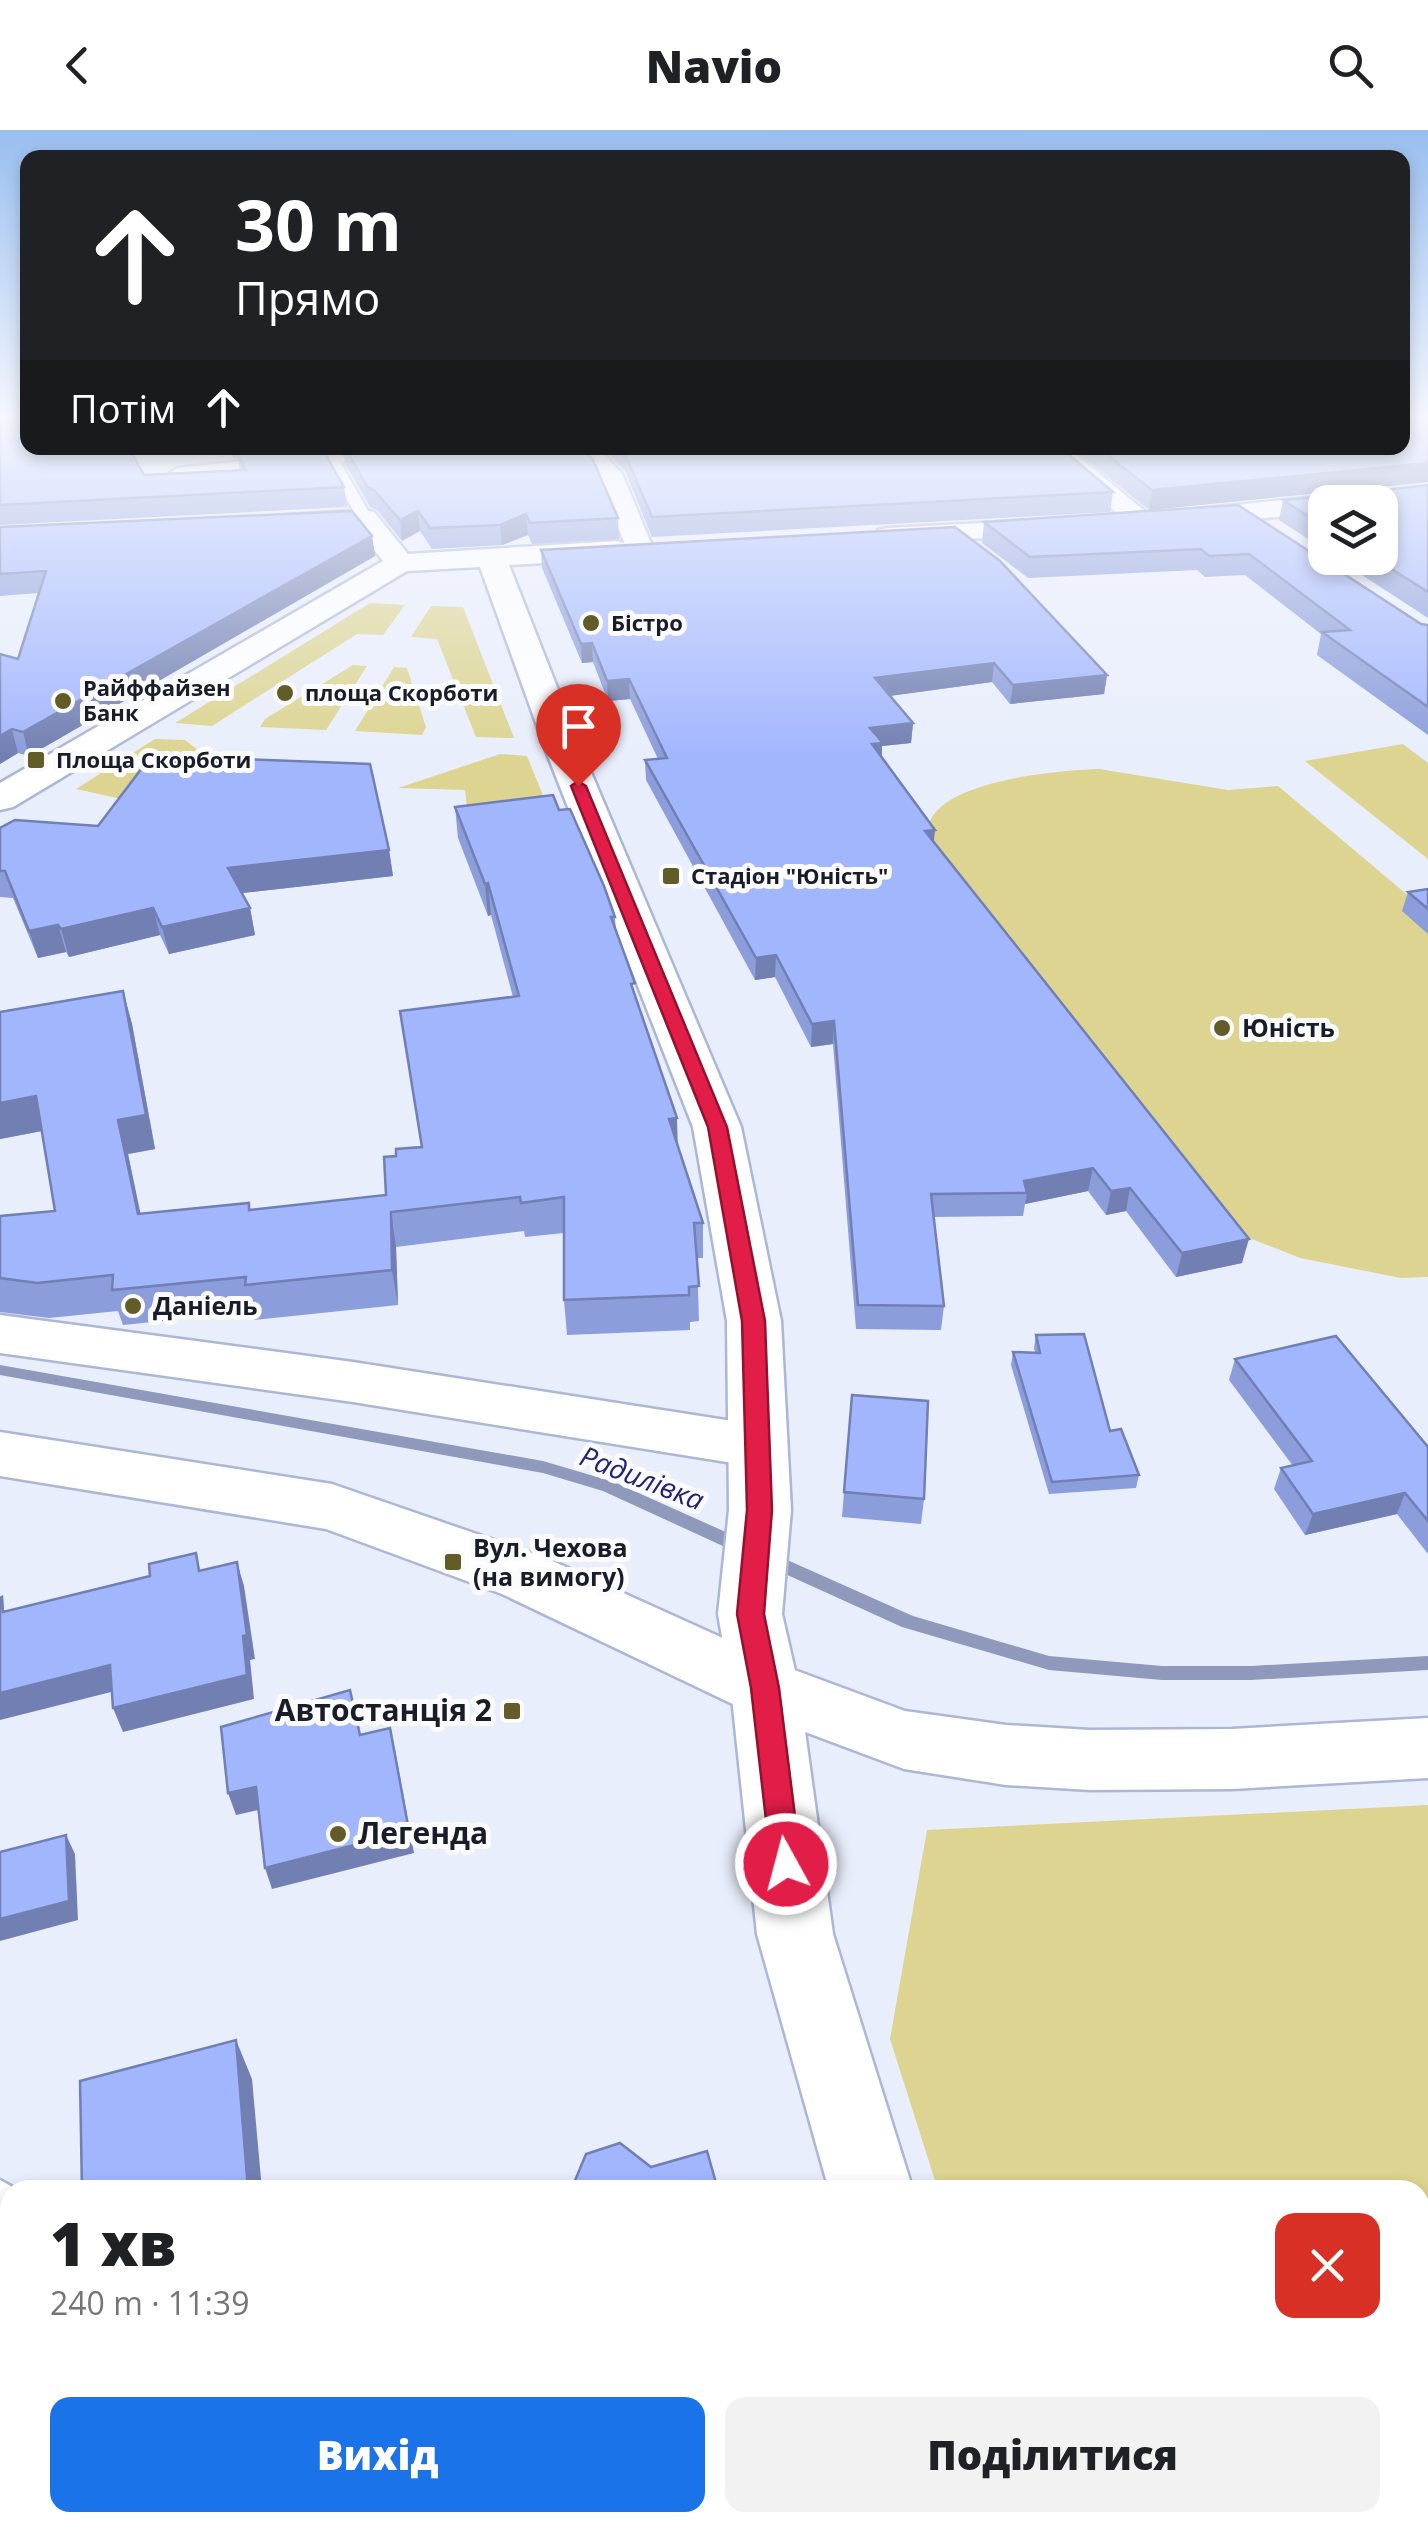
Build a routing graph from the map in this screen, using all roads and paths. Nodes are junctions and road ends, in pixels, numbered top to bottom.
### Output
1 (376, 533) edge
2 (641, 533) edge
3 (952, 533) edge
4 (954, 533) edge
5 (1271, 533) edge
6 (856, 538) edge
7 (1286, 543) edge
8 (980, 554) edge
9 (491, 557) junction
10 (400, 562) junction
11 (0, 799) edge
12 (0, 1334) edge
13 (758, 1446) junction
14 (0, 1454) edge
15 (765, 1688) junction
16 (1428, 1748) edge
17 (868, 2180) edge

1 - 10 street
2 - 9 street
3 - 6 street
4 - 8 lane
5 - 7 street
9 - 10 street
9 - 13 street
10 - 11 street
12 - 13 street
13 - 15 street
14 - 15 street
15 - 16 street
15 - 17 street

